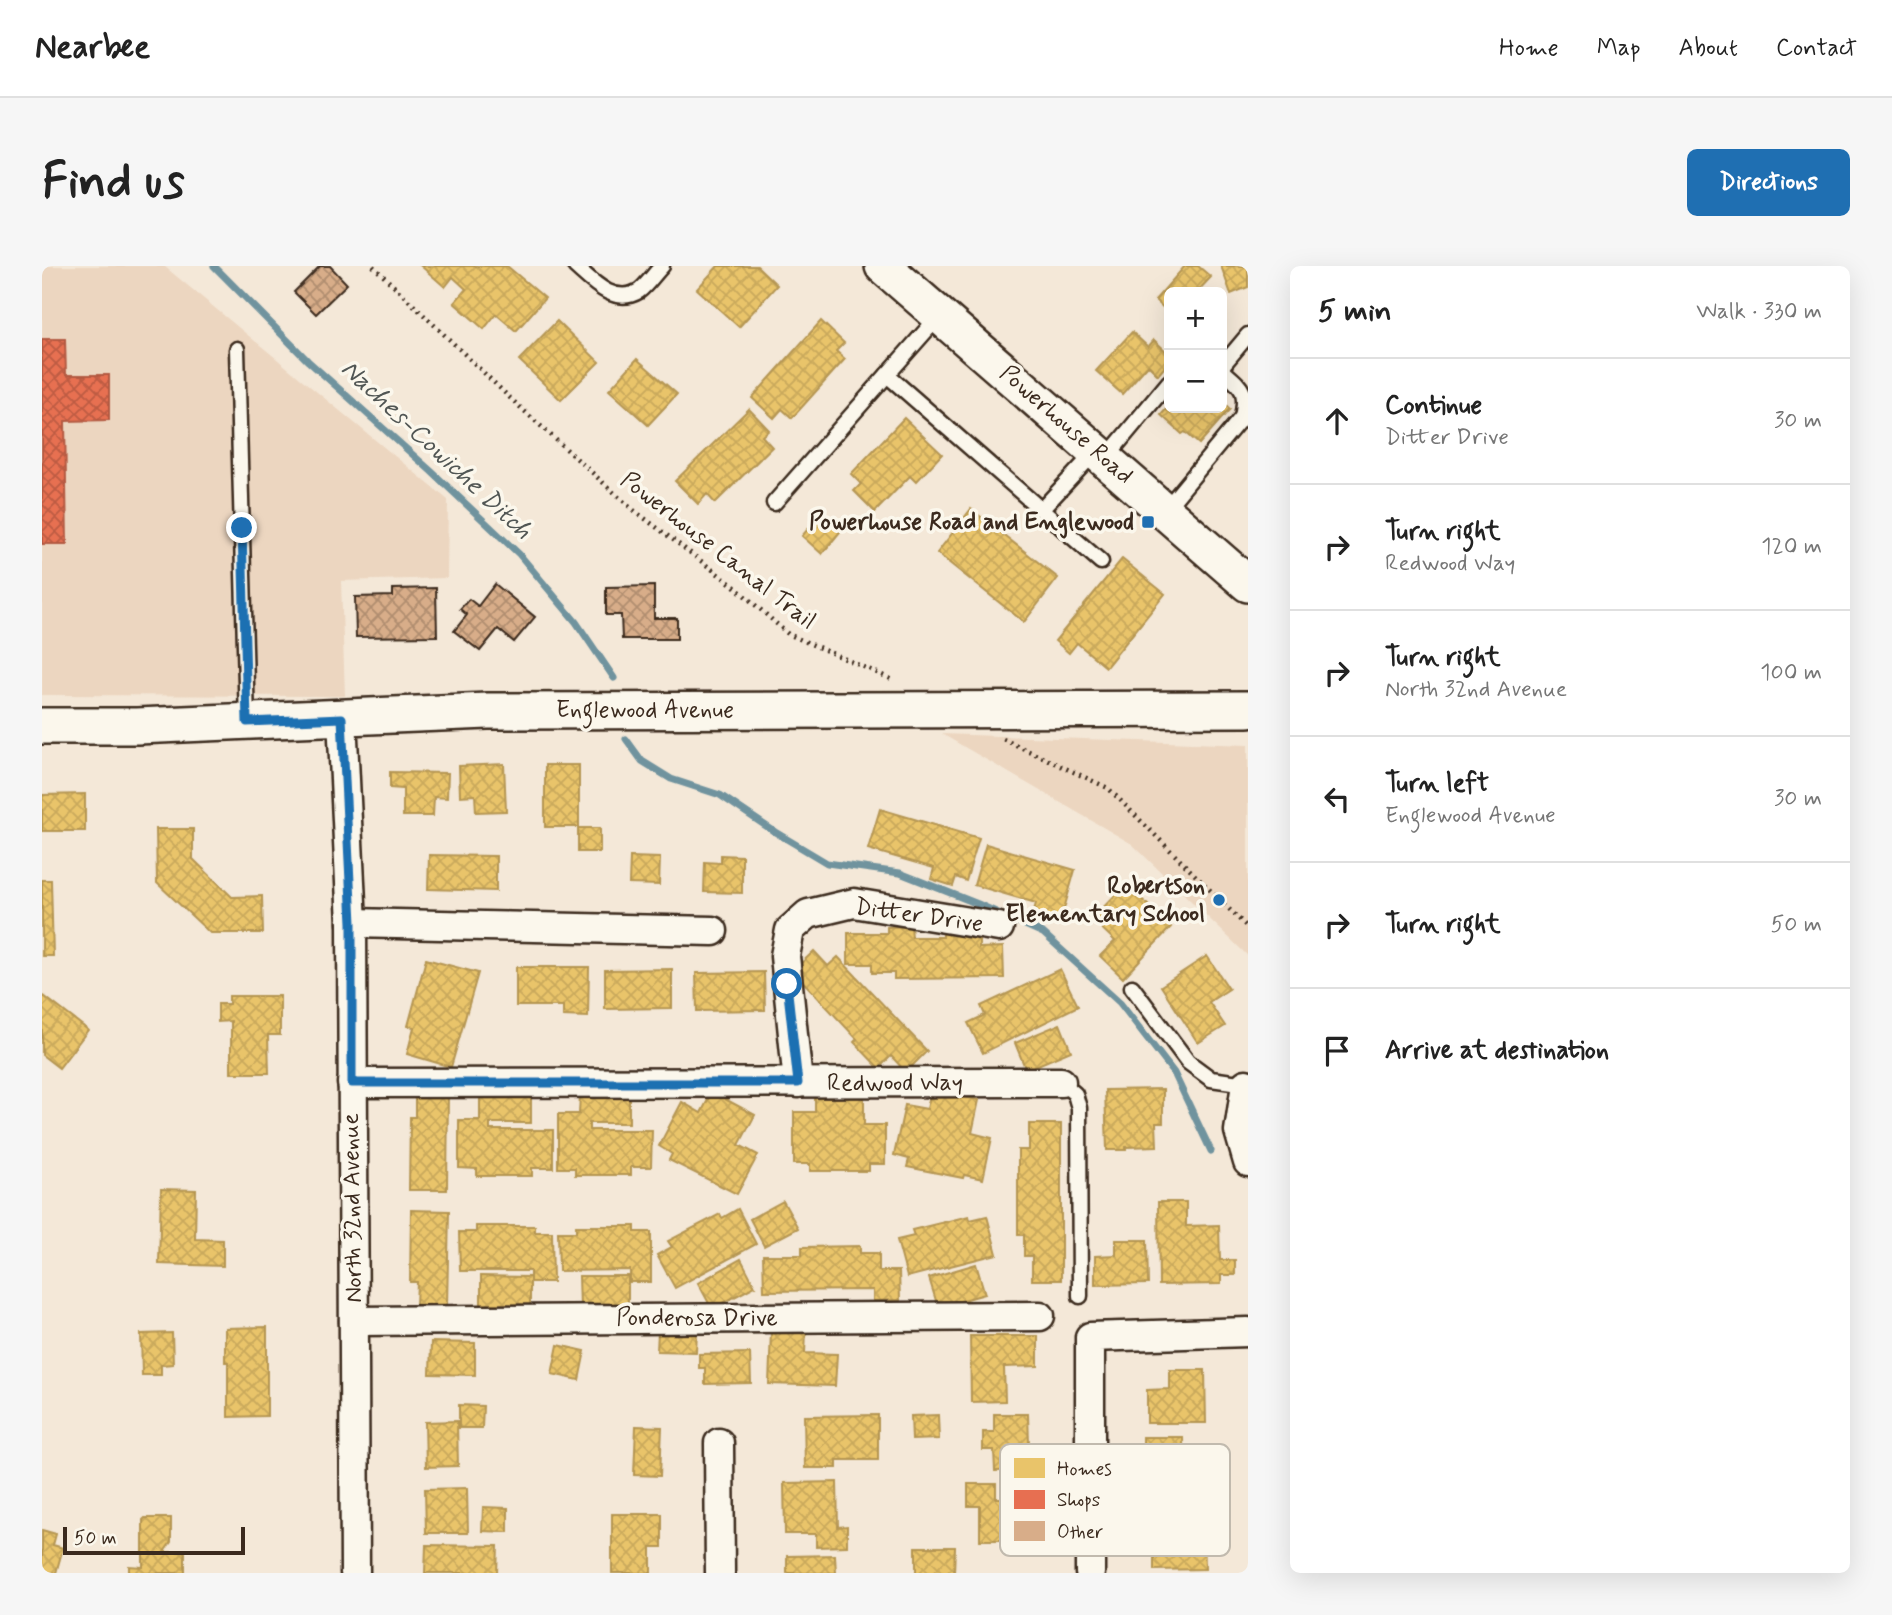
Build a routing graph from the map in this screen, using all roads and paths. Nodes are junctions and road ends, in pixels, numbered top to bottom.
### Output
1 (373, 266) edge
2 (575, 266) edge
3 (662, 266) edge
4 (883, 266) edge
5 (940, 315) junction
6 (1248, 335) edge
7 (237, 349) dead end
8 (1227, 362) edge
9 (1227, 373) edge
10 (887, 375) junction
11 (1164, 387) edge
12 (1100, 455) junction
13 (774, 503) dead end
14 (1041, 510) junction
15 (1164, 511) junction
16 (1101, 562) dead end
17 (1248, 584) edge
18 (898, 683) dead end
19 (1248, 709) edge
20 (342, 718) junction
21 (247, 722) junction
22 (42, 726) edge
23 (993, 735) dead end
24 (352, 923) junction
25 (999, 927) dead end
26 (1248, 928) edge
27 (713, 931) dead end
28 (1132, 988) dead end
29 (1061, 1082) joint
30 (352, 1083) junction
31 (798, 1083) junction
32 (1246, 1084) joint
33 (1248, 1162) edge
34 (1080, 1296) dead end
35 (1040, 1316) dead end
36 (354, 1321) junction
37 (1248, 1332) edge
38 (719, 1443) dead end
39 (1090, 1444) edge
40 (355, 1573) edge
41 (720, 1573) edge

1 - 18 path, Powerhouse Canal Trail
2 - 3 lane
4 - 5 street, Powerhouse Road
5 - 10 lane
5 - 12 street, Powerhouse Road
6 - 8 lane
7 - 21 lane
9 - 15 lane
10 - 13 lane
10 - 14 lane
11 - 12 lane
12 - 14 lane
12 - 15 street, Powerhouse Road
14 - 16 lane
15 - 17 street, Powerhouse Road
19 - 20 street, Englewood Avenue
20 - 21 street, Englewood Avenue
20 - 24 street, North 32nd Avenue
21 - 22 street, Englewood Avenue
23 - 26 path
24 - 27 street
24 - 30 street, North 32nd Avenue
25 - 31 street, Ditter Drive
28 - 32 lane
29 - 31 street, Redwood Way
29 - 34 lane
30 - 31 street, Redwood Way
30 - 36 street, North 32nd Avenue
32 - 33 street
35 - 36 street, Ponderosa Drive
36 - 40 street, North 32nd Avenue
37 - 39 street
38 - 41 street

